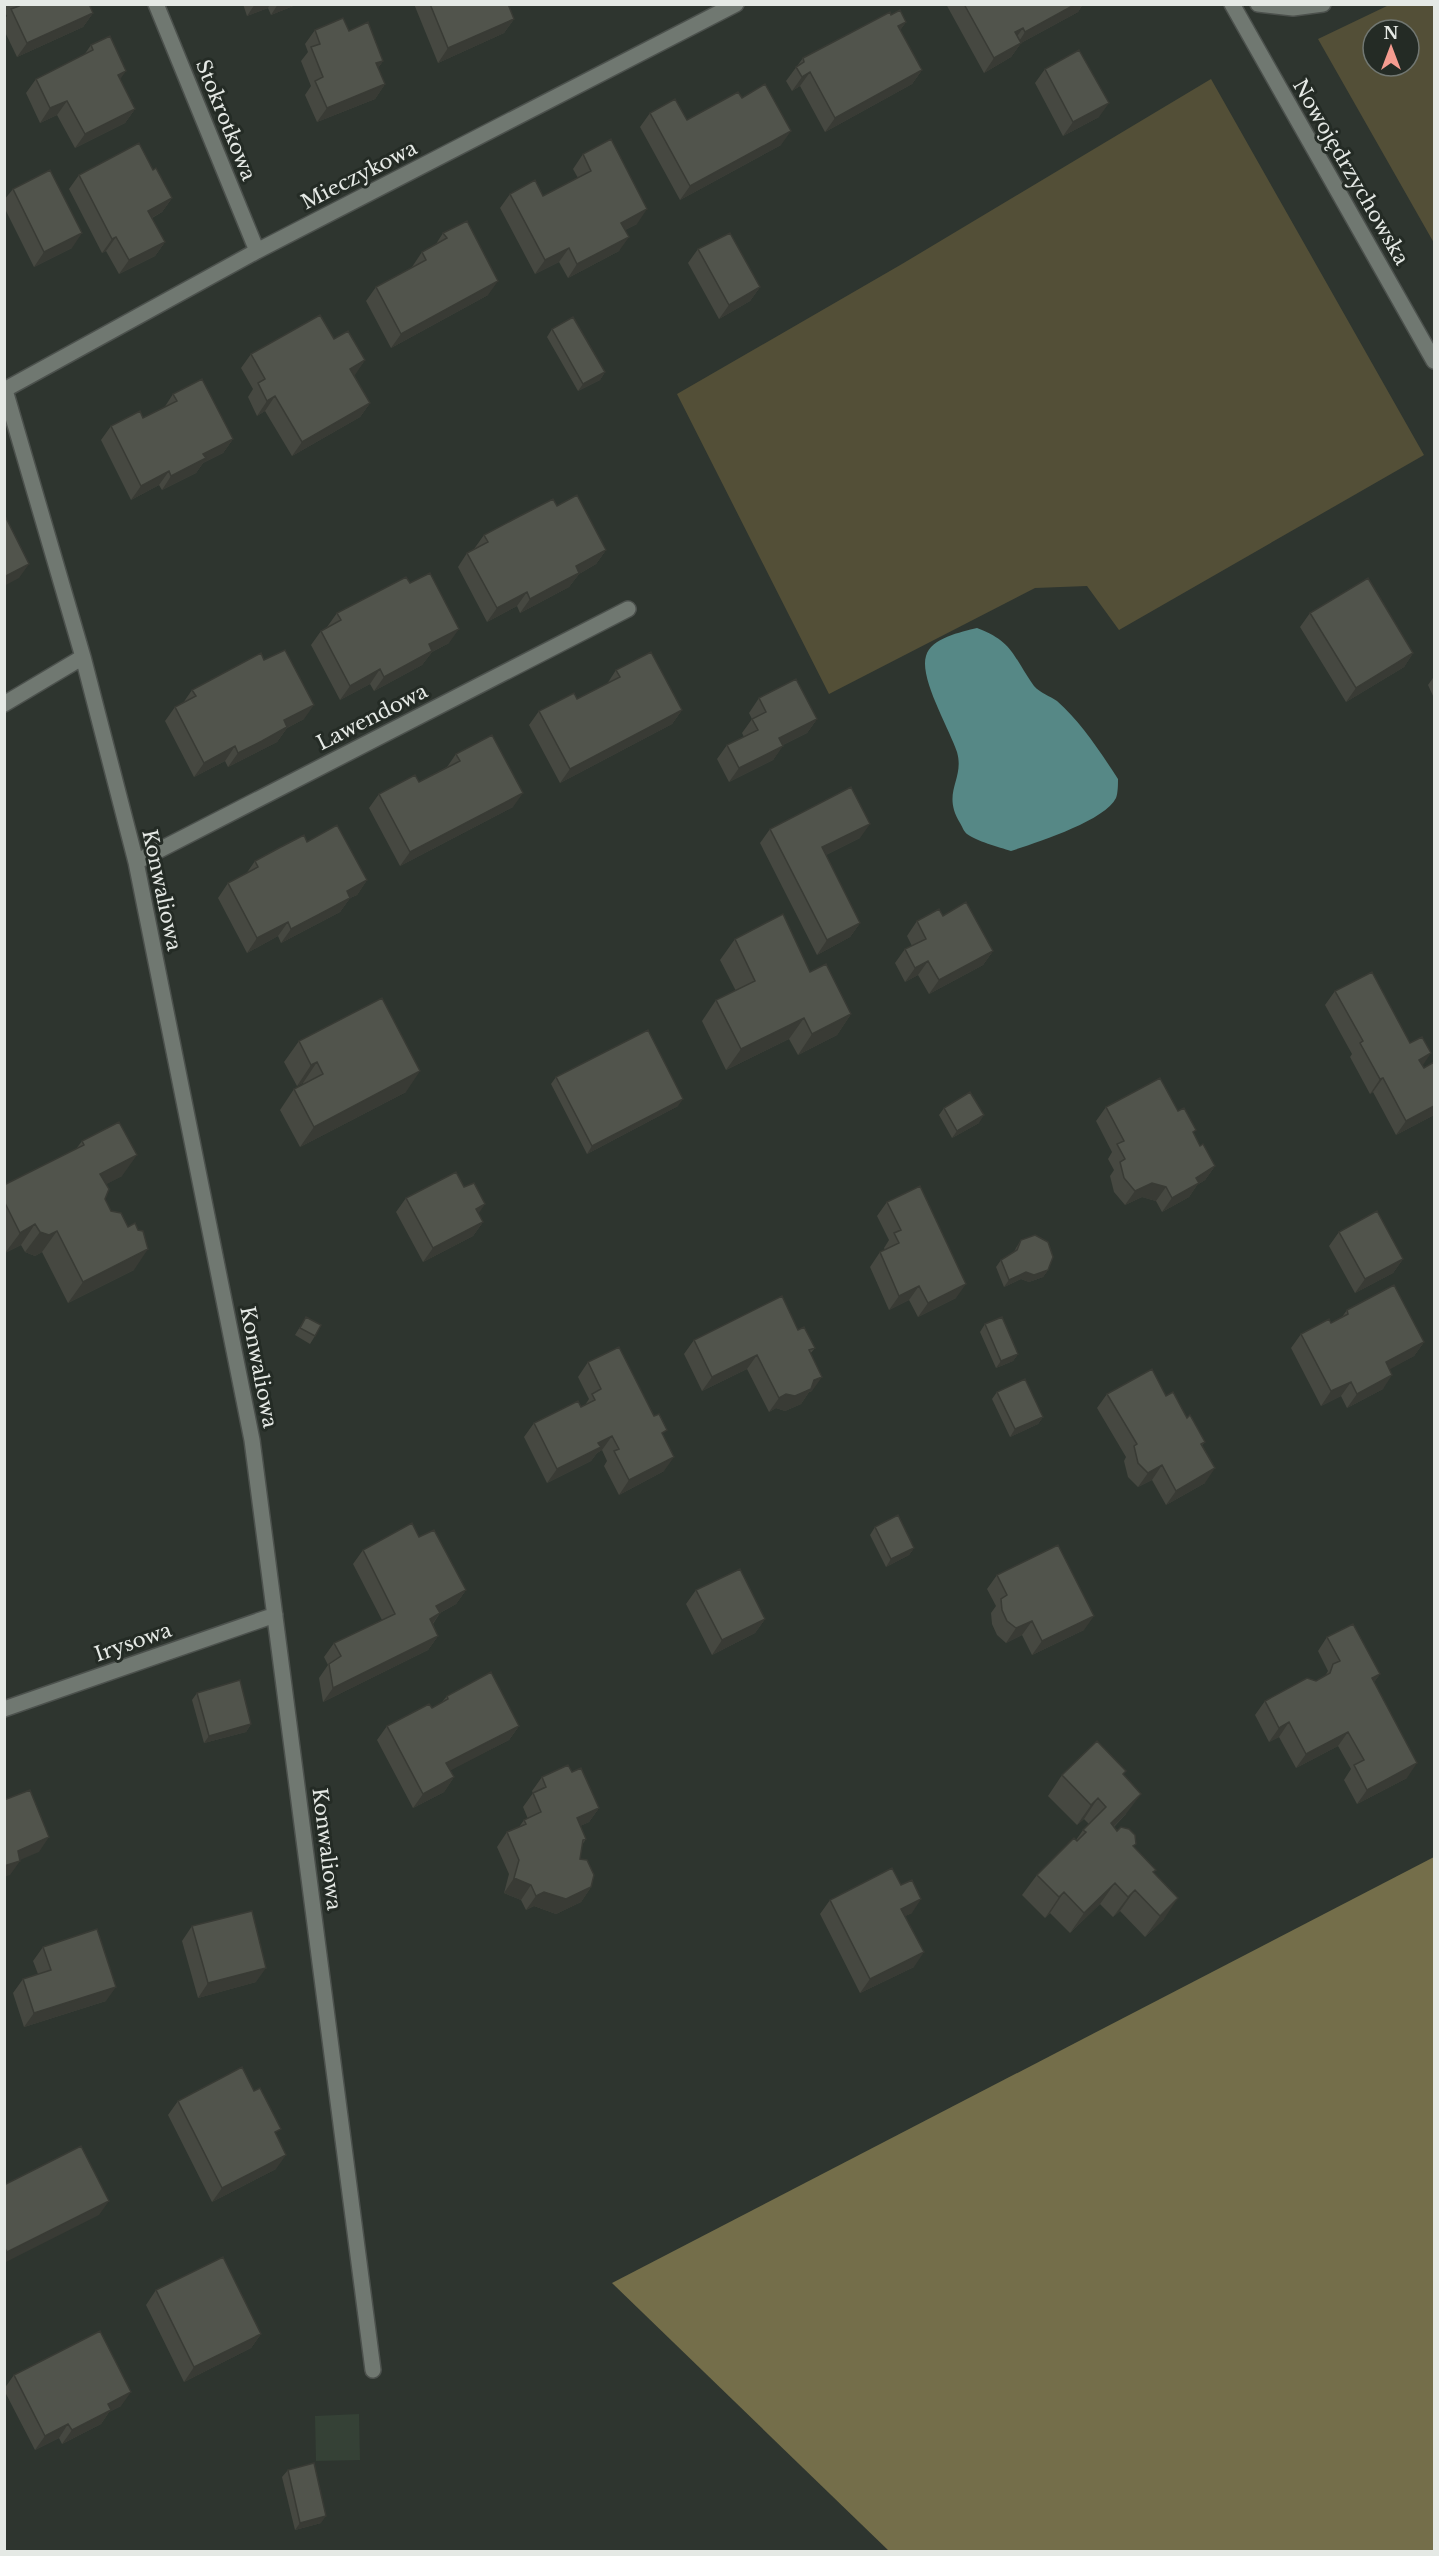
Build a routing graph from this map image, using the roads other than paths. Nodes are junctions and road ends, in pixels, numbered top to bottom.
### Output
1 (156, 4) edge
2 (736, 4) edge
3 (1232, 4) edge
4 (1258, 4) edge
5 (1323, 4) edge
6 (257, 251) junction
7 (1434, 361) edge
8 (5, 390) edge
9 (628, 609) dead end
10 (83, 657) junction
11 (4, 704) edge
12 (136, 862) junction
13 (275, 1615) junction
14 (4, 1709) edge
15 (373, 2370) dead end

1 - 6 street, Stokrotkowa
2 - 6 street, Mieczykowa
3 - 7 street, Nowojędrzychowska
4 - 5 street
6 - 8 street, Mieczykowa
8 - 10 street, Konwaliowa
9 - 12 street, Lawendowa
10 - 11 street
10 - 12 street, Konwaliowa
12 - 13 street, Konwaliowa
13 - 14 street, Irysowa
13 - 15 street, Konwaliowa

